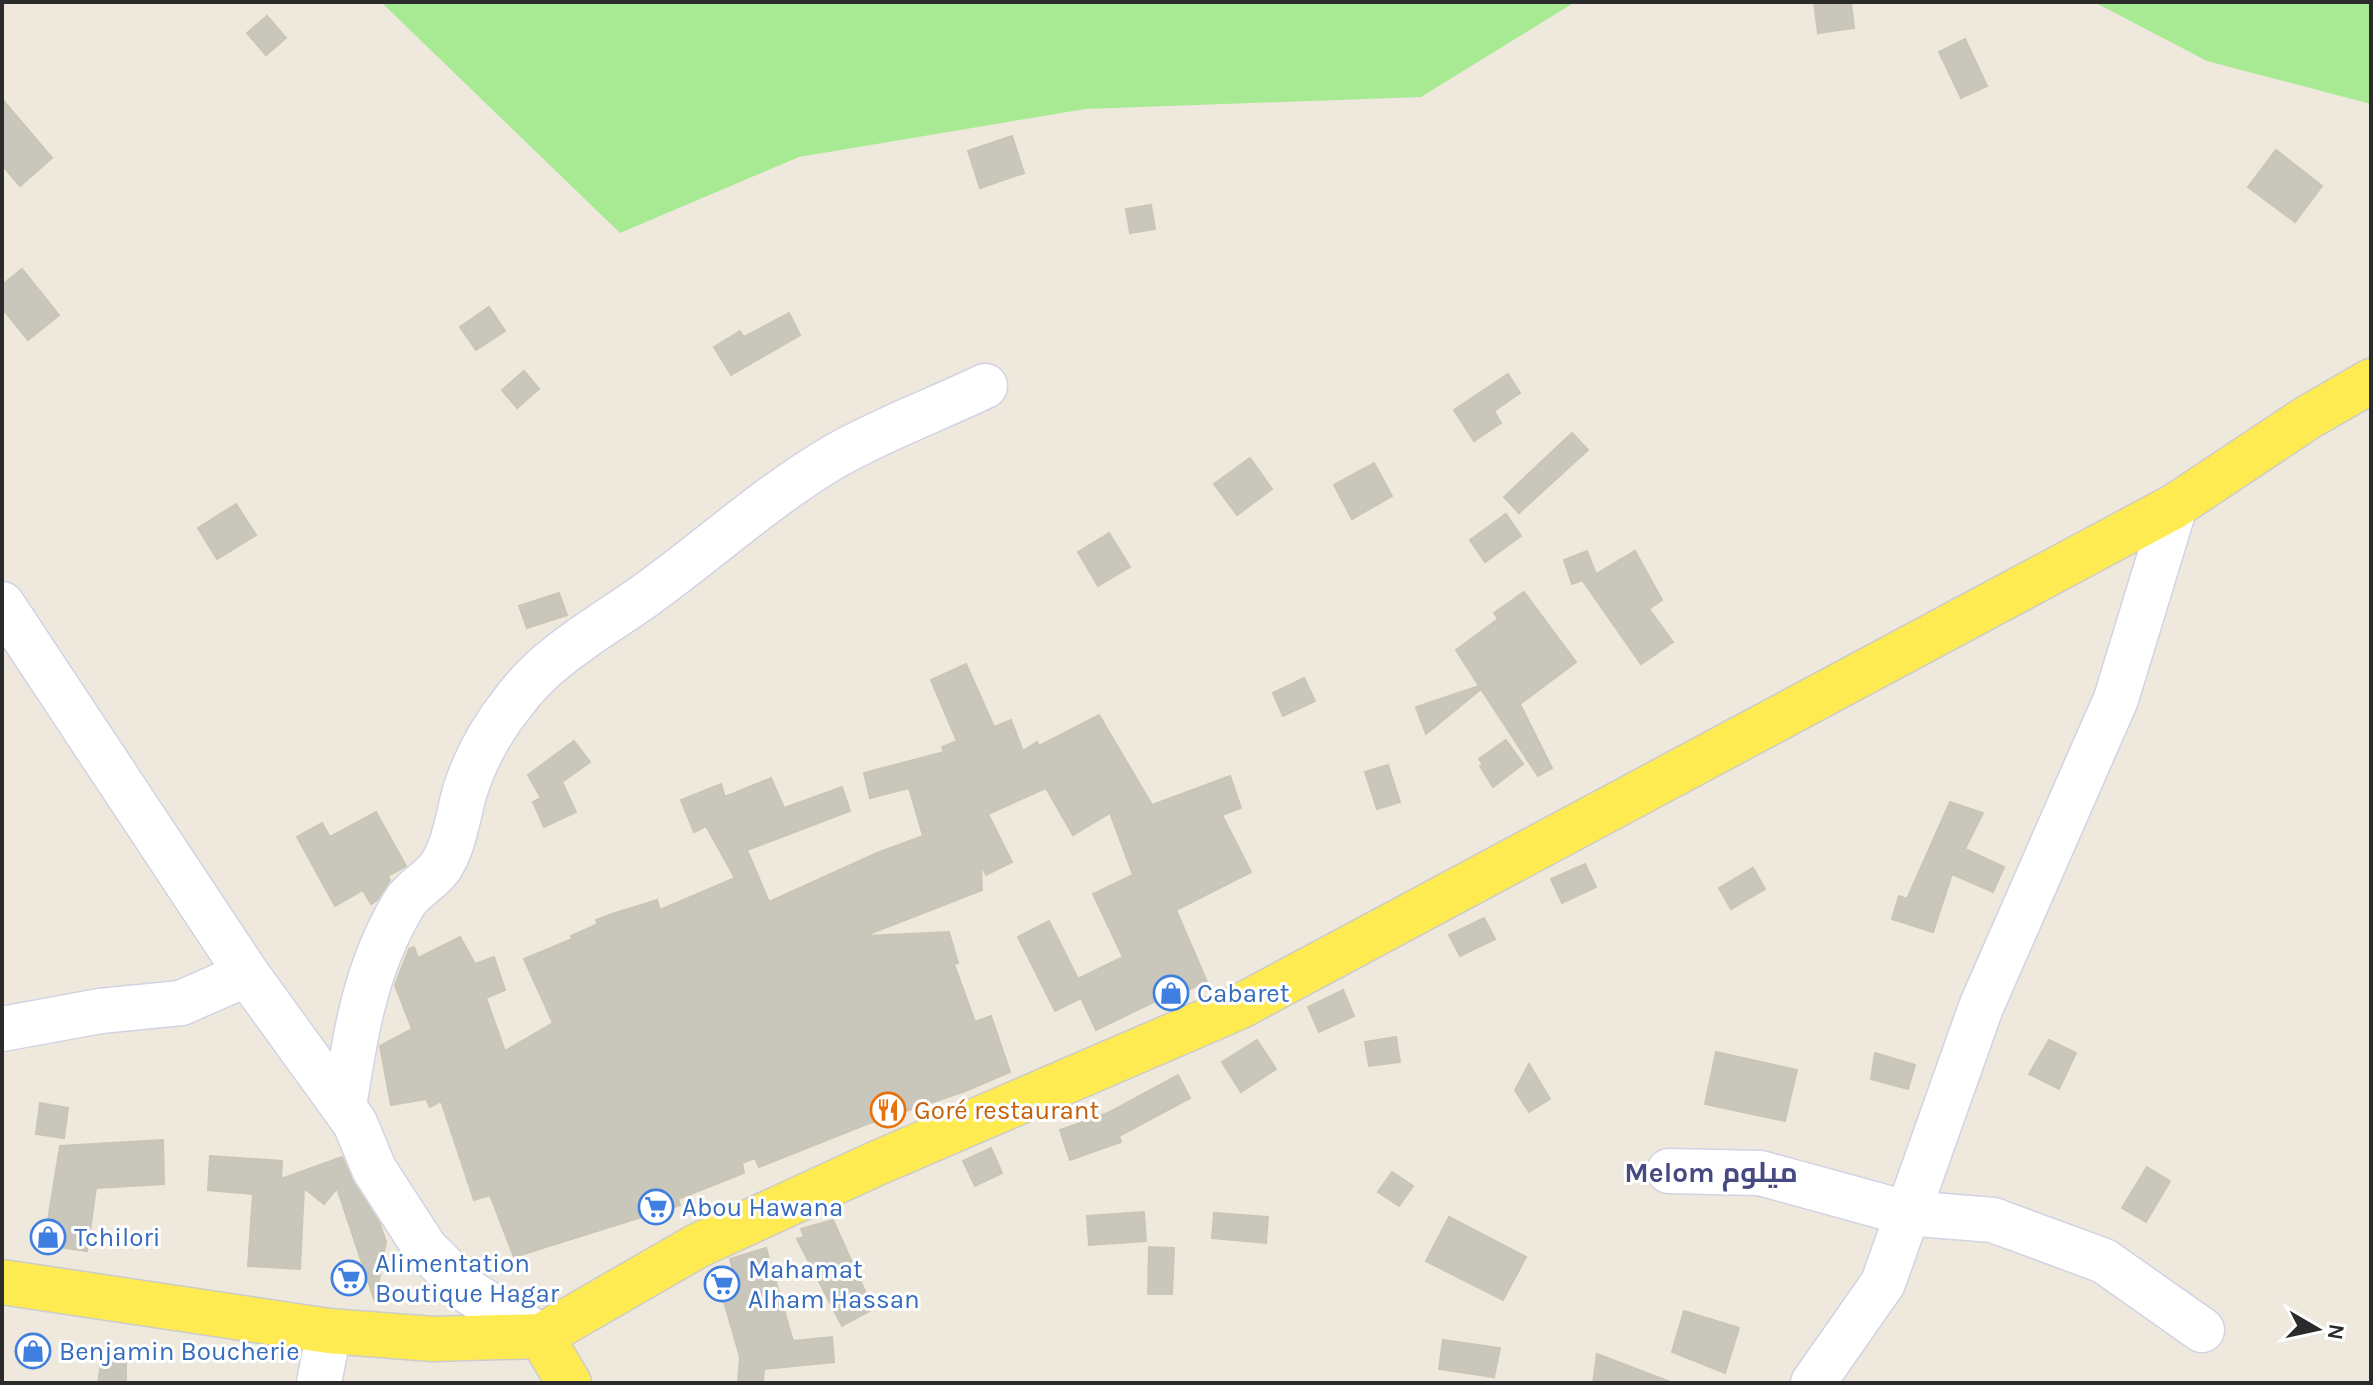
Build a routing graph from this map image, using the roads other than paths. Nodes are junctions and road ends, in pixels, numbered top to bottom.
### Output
1 (2371, 381) edge
2 (985, 386) dead end
3 (2175, 506) junction
4 (2, 604) edge
5 (247, 974) junction
6 (2, 1029) edge
7 (344, 1107) junction
8 (1669, 1171) dead end
9 (1906, 1213) junction
10 (2, 1282) edge
11 (2202, 1330) dead end
12 (329, 1331) junction
13 (541, 1336) junction
14 (319, 1383) edge
15 (569, 1383) edge
16 (1813, 1383) edge

1 - 3 main road
2 - 7 street
3 - 9 street
3 - 13 main road
4 - 5 street
5 - 6 street
5 - 7 street
7 - 13 street
8 - 9 street
9 - 11 street
9 - 16 street
10 - 12 main road
12 - 13 main road
12 - 14 street
13 - 15 main road

